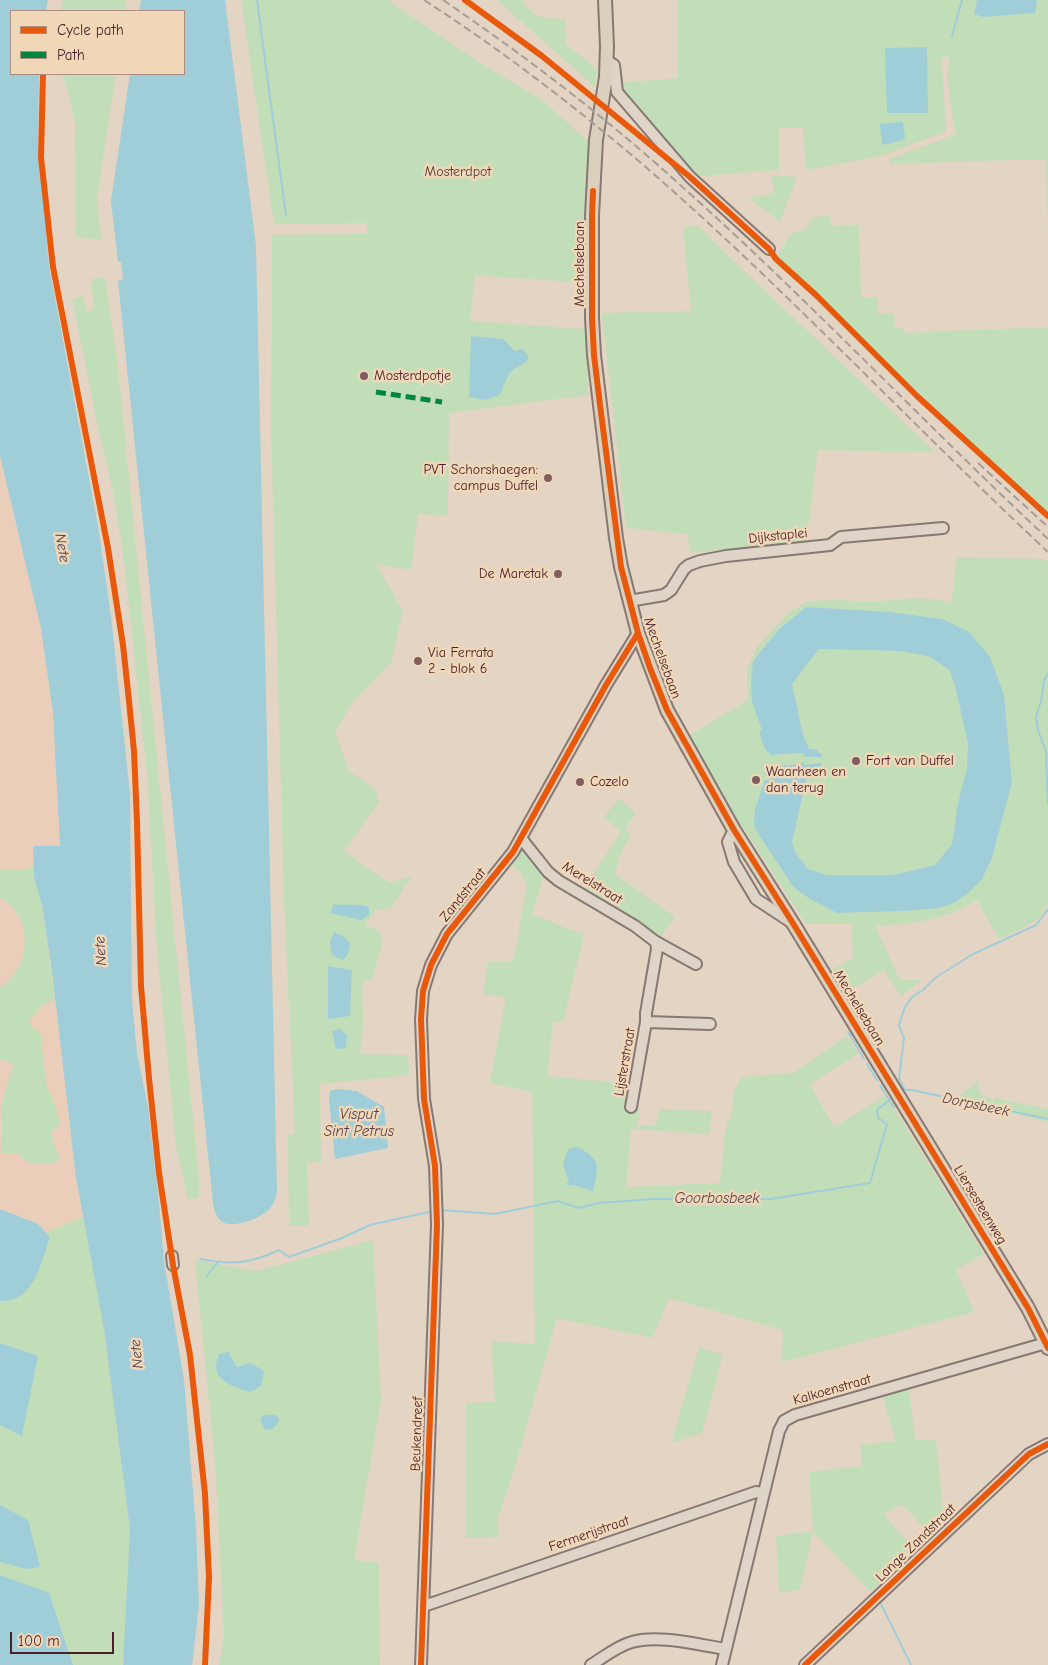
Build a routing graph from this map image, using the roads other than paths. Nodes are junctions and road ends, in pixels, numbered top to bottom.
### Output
1 (605, 0) edge
2 (607, 61) junction
3 (769, 249) dead end
4 (943, 528) dead end
5 (629, 601) junction
6 (638, 633) junction
7 (734, 830) junction
8 (521, 838) junction
9 (794, 925) junction
10 (656, 942) junction
11 (696, 964) dead end
12 (646, 1022) junction
13 (710, 1024) dead end
14 (887, 1077) joint
15 (630, 1107) dead end
16 (437, 1204) joint
17 (1047, 1345) edge
18 (1048, 1444) edge
19 (764, 1493) junction
20 (424, 1606) junction
21 (726, 1649) junction
22 (422, 1665) edge
23 (591, 1665) edge
24 (722, 1665) edge
25 (805, 1665) edge

1 - 2 main road, Mechelsebaan
2 - 3 street, Mechelsebaan
2 - 5 main road, Mechelsebaan
4 - 5 street, Dijkstaplei
5 - 6 main road, Mechelsebaan
6 - 7 main road, Mechelsebaan
6 - 8 street, Zandstraat
7 - 9 main road, Mechelsebaan
7 - 9 street, Mechelsebaan
8 - 10 street, Merelstraat
8 - 16 street, Zandstraat
9 - 14 main road, Mechelsebaan
10 - 11 street, Merelstraat
10 - 12 street
12 - 13 street
12 - 15 street, Lijsterstraat
14 - 17 main road, Liersesteenweg
16 - 20 street, Beukendreef
17 - 19 street, Kalkoenstraat
18 - 25 street, Lange Zandstraat
19 - 20 street, Fermerijstraat
19 - 21 street, Kalkoenstraat
20 - 22 street, Beukendreef
21 - 23 street
21 - 24 street, Kalkoenstraat

